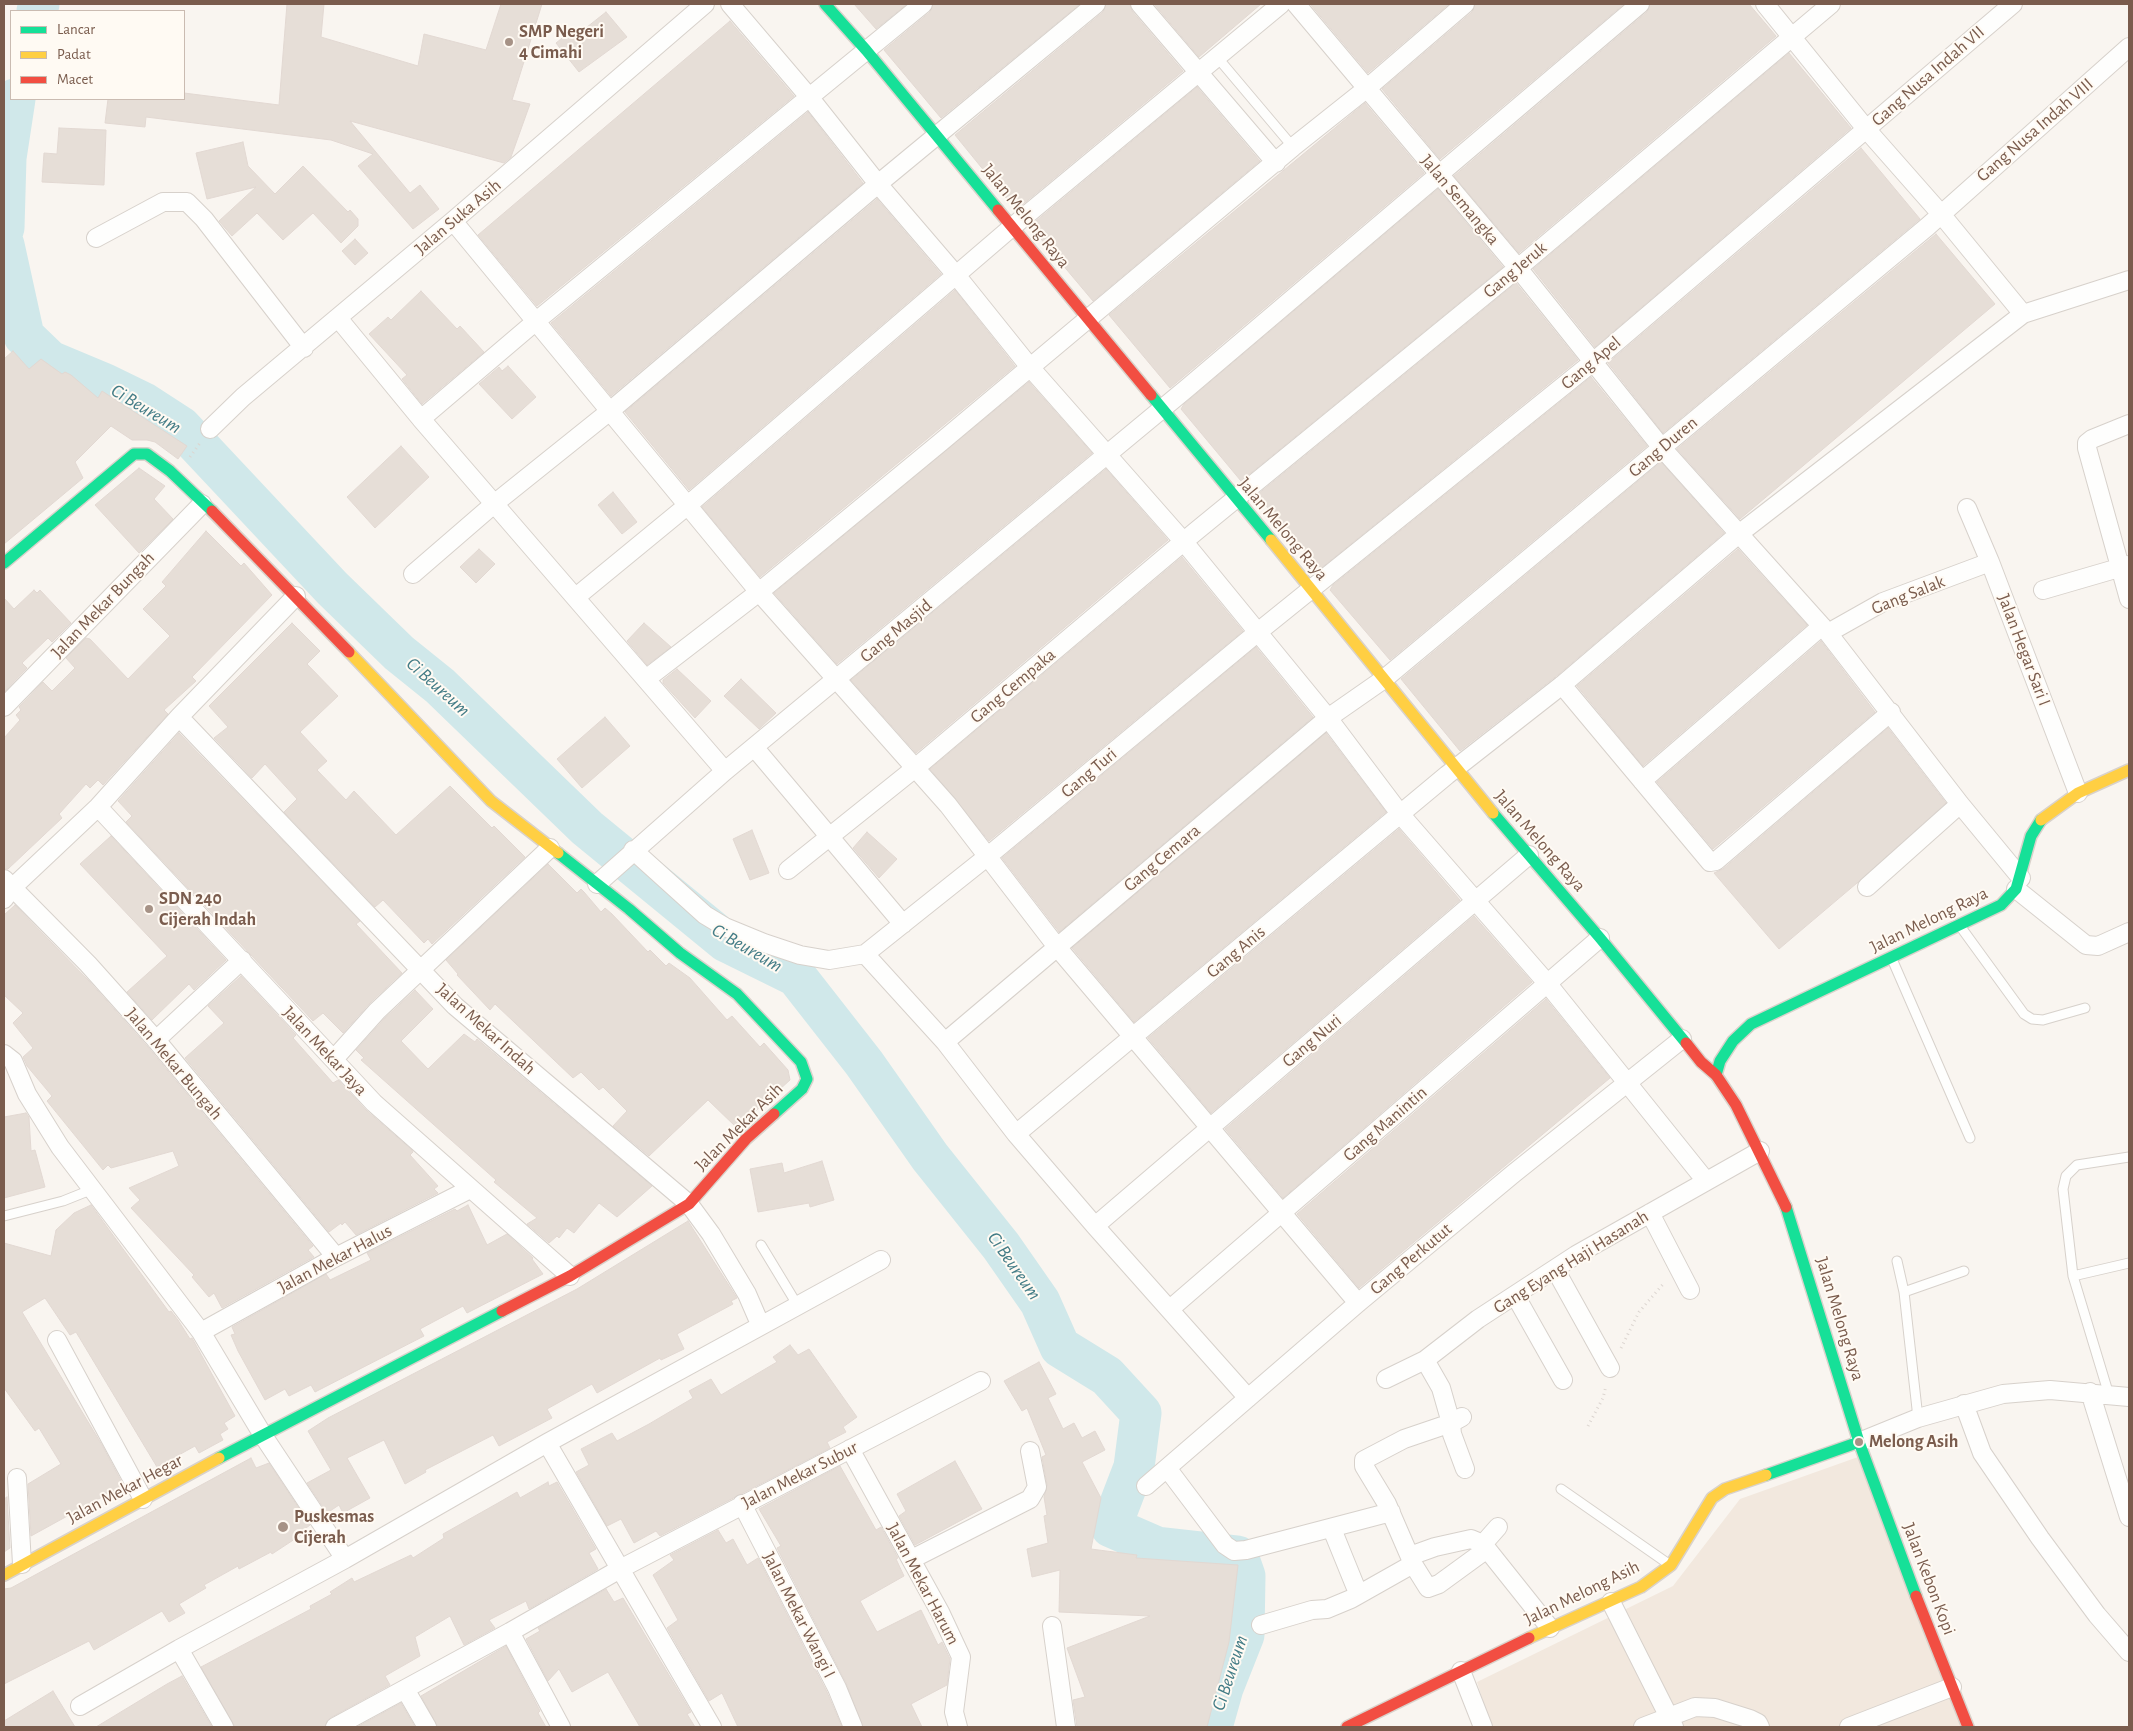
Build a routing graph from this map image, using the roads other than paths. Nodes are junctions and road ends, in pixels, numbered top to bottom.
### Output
1 (705, 4) edge
2 (730, 4) edge
3 (825, 4) edge
4 (923, 4) edge
5 (1096, 4) edge
6 (1140, 4) edge
7 (1281, 4) edge
8 (1296, 4) edge
9 (1465, 4) edge
10 (1640, 4) edge
11 (1765, 4) edge
12 (1831, 4) edge
13 (2013, 4) edge
14 (1793, 38) junction
15 (2129, 47) edge
16 (866, 50) junction
17 (1217, 57) junction
18 (1198, 74) junction
19 (1366, 89) junction
20 (810, 98) junction
21 (1867, 130) junction
22 (936, 136) junction
23 (1293, 147) junction
24 (1276, 163) junction
25 (1439, 175) junction
26 (878, 184) junction
27 (1941, 214) junction
28 (453, 221) junction
29 (1012, 227) junction
30 (96, 238) dead end
31 (1518, 268) junction
32 (956, 275) junction
33 (2129, 280) edge
34 (2024, 314) junction
35 (338, 318) junction
36 (1088, 320) junction
37 (535, 322) junction
38 (304, 348) junction
39 (1593, 362) junction
40 (1029, 366) junction
41 (610, 410) junction
42 (1162, 410) junction
43 (421, 419) junction
44 (2129, 424) edge
45 (210, 429) dead end
46 (1662, 448) junction
47 (1108, 454) junction
48 (1236, 500) junction
49 (202, 504) junction
50 (494, 504) junction
51 (688, 505) junction
52 (1967, 508) dead end
53 (1740, 533) junction
54 (1184, 542) junction
55 (1990, 562) junction
56 (4, 563) edge
57 (2125, 567) edge
58 (413, 574) dead end
59 (1312, 590) junction
60 (2043, 590) dead end
61 (758, 592) junction
62 (296, 596) junction
63 (576, 597) junction
64 (2129, 599) edge
65 (1825, 630) junction
66 (1258, 632) junction
67 (646, 679) junction
68 (1384, 679) junction
69 (836, 681) junction
70 (1562, 685) junction
71 (4, 707) edge
72 (1891, 712) junction
73 (180, 717) junction
74 (1328, 718) junction
75 (754, 747) junction
76 (914, 769) junction
77 (1455, 769) junction
78 (2129, 770) edge
79 (724, 771) junction
80 (1642, 780) junction
81 (2078, 793) junction
82 (1960, 804) junction
83 (98, 807) junction
84 (1402, 815) junction
85 (829, 836) junction
86 (550, 848) junction
87 (631, 852) junction
88 (1529, 855) junction
89 (988, 856) junction
90 (788, 870) dead end
91 (600, 880) junction
92 (2019, 884) junction
93 (1867, 888) dead end
94 (6, 889) edge
95 (1474, 901) junction
96 (903, 924) junction
97 (1960, 926) junction
98 (2129, 932) edge
99 (1600, 938) junction
100 (1057, 947) junction
101 (865, 954) junction
102 (1892, 958) junction
103 (242, 960) junction
104 (421, 969) junction
105 (1547, 983) junction
106 (2085, 1008) dead end
107 (1133, 1038) junction
108 (1682, 1038) junction
109 (156, 1040) junction
110 (945, 1042) junction
111 (4, 1054) edge
112 (334, 1059) junction
113 (1716, 1075) junction
114 (1627, 1083) junction
115 (1210, 1127) junction
116 (1016, 1134) junction
117 (1970, 1138) dead end
118 (1760, 1151) junction
119 (2129, 1157) edge
120 (1706, 1181) junction
121 (93, 1189) junction
122 (470, 1189) junction
123 (689, 1204) junction
124 (1650, 1213) junction
125 (1282, 1214) junction
126 (4, 1216) edge
127 (1095, 1226) junction
128 (761, 1245) dead end
129 (336, 1257) junction
130 (881, 1260) dead end
131 (1897, 1262) dead end
132 (2129, 1263) edge
133 (1555, 1270) junction
134 (1964, 1271) dead end
135 (570, 1276) junction
136 (2073, 1276) junction
137 (1690, 1290) dead end
138 (1904, 1292) junction
139 (1515, 1295) junction
140 (1358, 1303) junction
141 (798, 1306) junction
142 (1170, 1309) junction
143 (760, 1324) junction
144 (201, 1332) junction
145 (57, 1340) dead end
146 (1425, 1360) junction
147 (1610, 1368) road end
148 (1386, 1379) dead end
149 (1563, 1380) dead end
150 (980, 1381) dead end
151 (2090, 1392) junction
152 (2109, 1395) junction
153 (2129, 1397) edge
154 (1248, 1398) junction
155 (1964, 1404) junction
156 (1918, 1418) junction
157 (1456, 1420) junction
158 (264, 1436) junction
159 (1859, 1442) junction
160 (547, 1443) junction
161 (850, 1449) junction
162 (1030, 1451) dead end
163 (1166, 1468) junction
164 (1465, 1469) dead end
165 (18, 1478) dead end
166 (1146, 1486) dead end
167 (1562, 1489) dead end
168 (143, 1499) junction
169 (742, 1504) junction
170 (1392, 1512) junction
171 (2129, 1517) edge
172 (1498, 1527) dead end
173 (1332, 1529) junction
174 (1485, 1546) junction
175 (912, 1559) junction
176 (345, 1560) junction
177 (1412, 1560) junction
178 (22, 1564) junction
179 (1671, 1565) junction
180 (620, 1569) junction
181 (4, 1575) edge
182 (1358, 1594) junction
183 (1611, 1602) junction
184 (1261, 1625) dead end
185 (1052, 1626) dead end
186 (1550, 1628) junction
187 (510, 1632) junction
188 (179, 1649) junction
189 (2129, 1652) edge
190 (1461, 1671) junction
191 (1952, 1688) junction
192 (405, 1689) junction
193 (80, 1706) dead end
194 (1671, 1721) edge
195 (224, 1727) edge
196 (335, 1727) edge
197 (427, 1727) edge
198 (561, 1727) edge
199 (712, 1727) edge
200 (853, 1727) edge
201 (958, 1727) edge
202 (1066, 1727) edge
203 (1347, 1727) edge
204 (1483, 1727) edge
205 (1643, 1727) edge
206 (1760, 1727) edge
207 (1849, 1727) edge
208 (1968, 1727) edge

1 - 28 street, Jalan Suka Asih
2 - 20 street
3 - 16 main road, Jalan Melong Raya
4 - 16 street
5 - 22 street
6 - 18 street
7 - 17 street
8 - 19 street, Jalan Semangka
9 - 19 street
10 - 25 street, Gang Masjid
11 - 14 street
12 - 14 street, Gang Jeruk
13 - 21 street, Gang Nusa Indah VII
14 - 21 street
14 - 31 street, Gang Jeruk
15 - 27 street, Gang Nusa Indah VIII
16 - 20 street
16 - 22 main road, Jalan Melong Raya
17 - 18 street
17 - 23 lane
18 - 24 street
18 - 29 street
19 - 23 street
19 - 25 street, Jalan Semangka
20 - 26 street
20 - 37 street
21 - 27 street
21 - 39 street, Gang Apel
22 - 26 street
22 - 29 main road, Jalan Melong Raya
23 - 24 street
24 - 36 street
25 - 31 street, Jalan Semangka
25 - 42 street, Gang Masjid
26 - 32 street
26 - 41 street
27 - 34 street
27 - 46 street, Gang Duren
28 - 35 street, Jalan Suka Asih
28 - 37 street
29 - 32 street
29 - 36 main road, Jalan Melong Raya
30 - 38 street
31 - 39 street, Jalan Semangka
31 - 48 street, Gang Jeruk
32 - 40 street
32 - 51 street
33 - 34 street, Gang Anis
34 - 53 street, Gang Anis
35 - 38 street, Jalan Suka Asih
35 - 43 street
36 - 40 street
36 - 42 main road, Jalan Melong Raya
37 - 41 street
37 - 43 street
38 - 45 street, Jalan Suka Asih
39 - 46 street, Jalan Semangka
39 - 59 street, Gang Apel
40 - 47 street
40 - 61 street
41 - 50 street
41 - 51 street
42 - 47 street, Gang Masjid
42 - 48 main road, Jalan Melong Raya
43 - 50 street
44 - 57 street
46 - 53 street, Jalan Semangka
46 - 68 street, Gang Duren
47 - 54 street
47 - 69 street, Gang Masjid
48 - 54 street, Gang Cempaka
48 - 59 main road, Jalan Melong Raya
49 - 56 main road
49 - 62 main road
49 - 71 street, Jalan Mekar Bungah
50 - 58 street
50 - 63 street
51 - 61 street
51 - 63 street
52 - 55 street, Jalan Hegar Sari I
53 - 65 street, Jalan Semangka
53 - 70 street, Gang Anis
54 - 66 street
54 - 76 street, Gang Cempaka
55 - 65 street, Gang Salak
55 - 81 street, Jalan Hegar Sari I
57 - 60 street
57 - 64 street
59 - 66 street, Gang Turi
59 - 68 main road, Jalan Melong Raya
61 - 67 street
61 - 69 street
62 - 73 street
62 - 86 main road
63 - 67 street
65 - 72 street, Jalan Semangka
65 - 80 street, Gang Salak
66 - 74 street
66 - 89 street, Gang Turi
67 - 79 street
68 - 74 street, Gang Cemara
68 - 77 main road, Jalan Melong Raya
69 - 75 street, Gang Masjid
69 - 76 street
70 - 77 street, Gang Anis
70 - 80 street
72 - 80 street
72 - 82 street, Jalan Semangka
73 - 83 street
73 - 104 street, Jalan Mekar Indah
74 - 84 street
74 - 100 street, Gang Cemara
75 - 79 street, Gang Masjid
75 - 85 street
76 - 85 street, Gang Cempaka
76 - 89 street
77 - 84 street, Gang Anis
77 - 88 main road, Jalan Melong Raya
78 - 81 main road
79 - 87 street, Gang Masjid
81 - 92 main road
82 - 92 street, Jalan Semangka
82 - 93 street
83 - 94 street
83 - 103 street, Jalan Mekar Jaya
84 - 95 street
84 - 107 street, Gang Anis
85 - 90 street, Gang Cempaka
85 - 96 street
86 - 91 main road
86 - 104 street
87 - 91 street, Gang Masjid
87 - 101 street
88 - 95 street, Gang Nuri
88 - 99 main road, Jalan Melong Raya
89 - 96 street, Gang Turi
89 - 100 street
91 - 123 main road, Jalan Mekar Asih
92 - 97 main road, Jalan Melong Raya
92 - 98 street, Jalan Semangka
94 - 109 street, Jalan Mekar Bungah
95 - 105 street
95 - 115 street, Gang Nuri
96 - 101 street, Gang Turi
97 - 102 main road, Jalan Melong Raya
97 - 106 lane
99 - 105 street, Gang Manintin
99 - 108 main road, Jalan Melong Raya
100 - 107 street
100 - 110 street, Gang Cemara
101 - 110 street
102 - 113 main road, Jalan Melong Raya
102 - 117 lane
103 - 109 street
103 - 112 street, Jalan Mekar Jaya
104 - 112 street
104 - 123 street, Jalan Mekar Indah
105 - 114 street
105 - 125 street, Gang Manintin
107 - 115 street
107 - 116 street, Gang Anis
108 - 113 main road, Jalan Melong Raya
108 - 114 street, Gang Perkutut
109 - 129 street, Jalan Mekar Bungah
110 - 116 street
111 - 121 street
112 - 122 street, Jalan Mekar Jaya
113 - 118 main road, Jalan Melong Raya
114 - 120 street
114 - 140 street, Gang Perkutut
115 - 125 street
115 - 127 street, Gang Nuri
116 - 127 street
118 - 120 street, Gang Eyang Haji Hasanah
118 - 159 main road, Jalan Melong Raya
119 - 136 lane
120 - 124 street, Gang Eyang Haji Hasanah
121 - 126 lane
121 - 144 street
122 - 129 street, Jalan Mekar Halus
122 - 135 street, Jalan Mekar Jaya
123 - 135 main road, Jalan Mekar Asih
123 - 143 street, Jalan Mekar Indah
124 - 133 street, Gang Eyang Haji Hasanah
124 - 137 street
125 - 140 street
125 - 142 street, Gang Manintin
127 - 142 street
128 - 141 lane
129 - 144 street, Jalan Mekar Halus
130 - 141 street
131 - 138 lane
132 - 136 lane
133 - 139 street, Gang Eyang Haji Hasanah
133 - 147 street
134 - 138 lane
135 - 158 main road, Jalan Mekar Hegar
136 - 152 lane
138 - 156 lane
139 - 146 street, Gang Eyang Haji Hasanah
139 - 149 street
140 - 154 street, Gang Perkutut
141 - 143 street
142 - 154 street
143 - 160 street
144 - 158 street
145 - 168 street
146 - 148 street, Gang Eyang Haji Hasanah
146 - 157 street
150 - 161 street, Jalan Mekar Subur
151 - 152 street
151 - 155 street
151 - 171 street
152 - 153 street
154 - 163 street, Gang Perkutut
155 - 156 street
155 - 189 street
156 - 159 street
157 - 164 street
157 - 170 street
158 - 168 main road, Jalan Mekar Hegar
158 - 176 street
159 - 179 main road, Jalan Melong Asih
159 - 191 main road, Jalan Kebon Kopi
160 - 176 street
160 - 180 street
161 - 169 street, Jalan Mekar Subur
161 - 175 street, Jalan Mekar Harum
162 - 175 street
163 - 166 street, Gang Perkutut
163 - 173 street
165 - 178 street
167 - 179 lane
168 - 178 main road, Jalan Mekar Hegar
169 - 180 street, Jalan Mekar Subur
169 - 200 street, Jalan Mekar Wangi I
170 - 173 street
170 - 177 street
172 - 174 street
173 - 182 street
174 - 177 street
174 - 177 street
174 - 186 street
175 - 201 street, Jalan Mekar Harum
176 - 188 street
177 - 182 street
178 - 181 main road, Jalan Mekar Hegar
179 - 183 main road, Jalan Melong Asih
180 - 187 street, Jalan Mekar Subur
180 - 199 street
182 - 184 street
183 - 186 main road, Jalan Melong Asih
183 - 194 street
185 - 202 street
186 - 190 main road, Jalan Melong Asih
187 - 192 street, Jalan Mekar Subur
187 - 198 street
188 - 193 street
188 - 195 street
190 - 203 main road, Jalan Melong Asih
190 - 204 street
191 - 207 street
191 - 208 main road, Jalan Kebon Kopi
192 - 196 street, Jalan Mekar Subur
192 - 197 street
194 - 205 street
194 - 206 street

